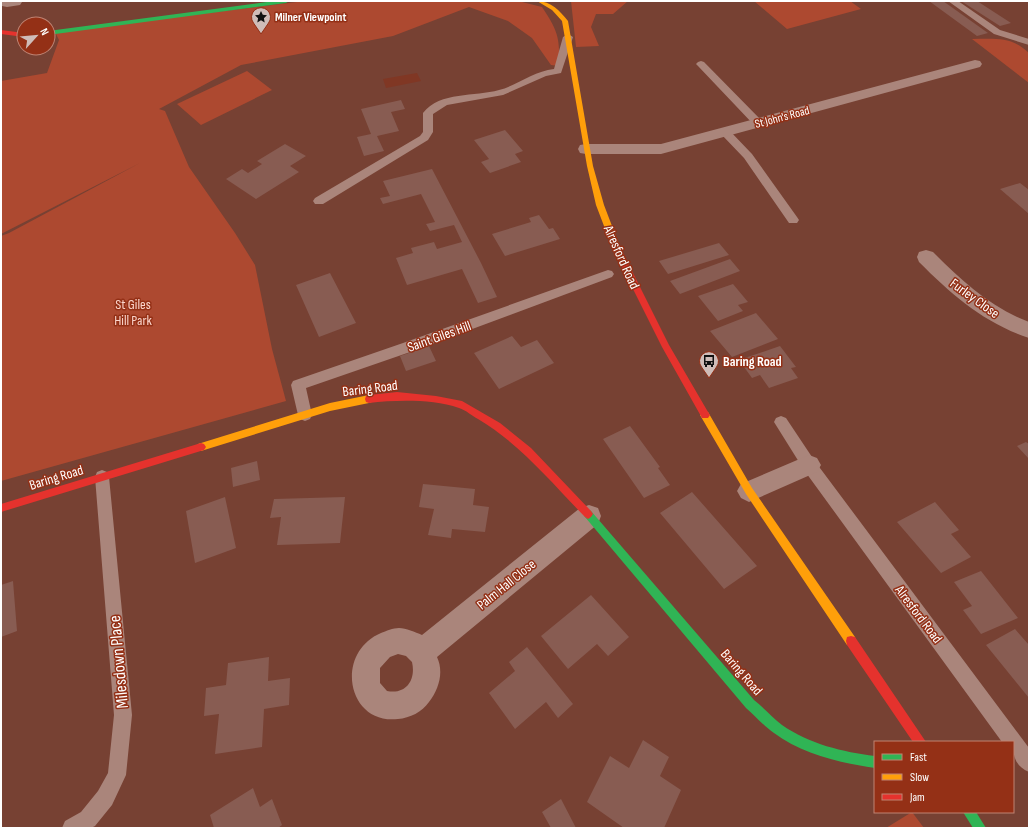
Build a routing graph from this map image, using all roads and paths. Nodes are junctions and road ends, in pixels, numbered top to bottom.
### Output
1 (286, 1) edge
2 (952, 1) edge
3 (548, 2) edge
4 (56, 32) edge
5 (4, 33) edge
6 (16, 34) edge
7 (568, 37) junction
8 (1029, 42) edge
9 (701, 64) dead end
10 (975, 64) dead end
11 (758, 124) junction
12 (725, 132) junction
13 (586, 149) junction
14 (318, 201) dead end
15 (793, 220) dead end
16 (925, 258) dead end
17 (608, 274) dead end
18 (1029, 330) edge
19 (305, 415) junction
20 (781, 422) dead end
21 (809, 465) junction
22 (102, 477) junction
23 (749, 491) junction
24 (1, 508) edge
25 (589, 516) junction
26 (422, 652) dead end
27 (919, 741) edge
28 (1013, 741) edge
29 (1014, 743) edge
30 (874, 762) edge
31 (1029, 763) edge
32 (970, 813) edge
33 (72, 828) edge
34 (980, 828) edge

1 - 4 main road
2 - 8 lane
3 - 7 main road, Alresford Road
5 - 6 main road
7 - 13 main road, Alresford Road
7 - 14 lane
9 - 11 lane
10 - 11 street, St John's Road
11 - 12 street, St John's Road
12 - 13 street, St John's Road
12 - 15 lane
13 - 23 main road, Alresford Road
16 - 18 street, Furley Close
17 - 19 lane, Saint Giles Hill
19 - 22 main road, Baring Road
19 - 25 main road, Baring Road
20 - 21 lane, Alresford Road
21 - 23 street
21 - 28 lane, Alresford Road
22 - 24 main road, Baring Road
22 - 33 lane, Milesdown Place
23 - 27 main road, Alresford Road
25 - 26 street, Palm Hall Close
25 - 30 main road, Baring Road
29 - 31 lane, Alresford Road
32 - 34 main road

